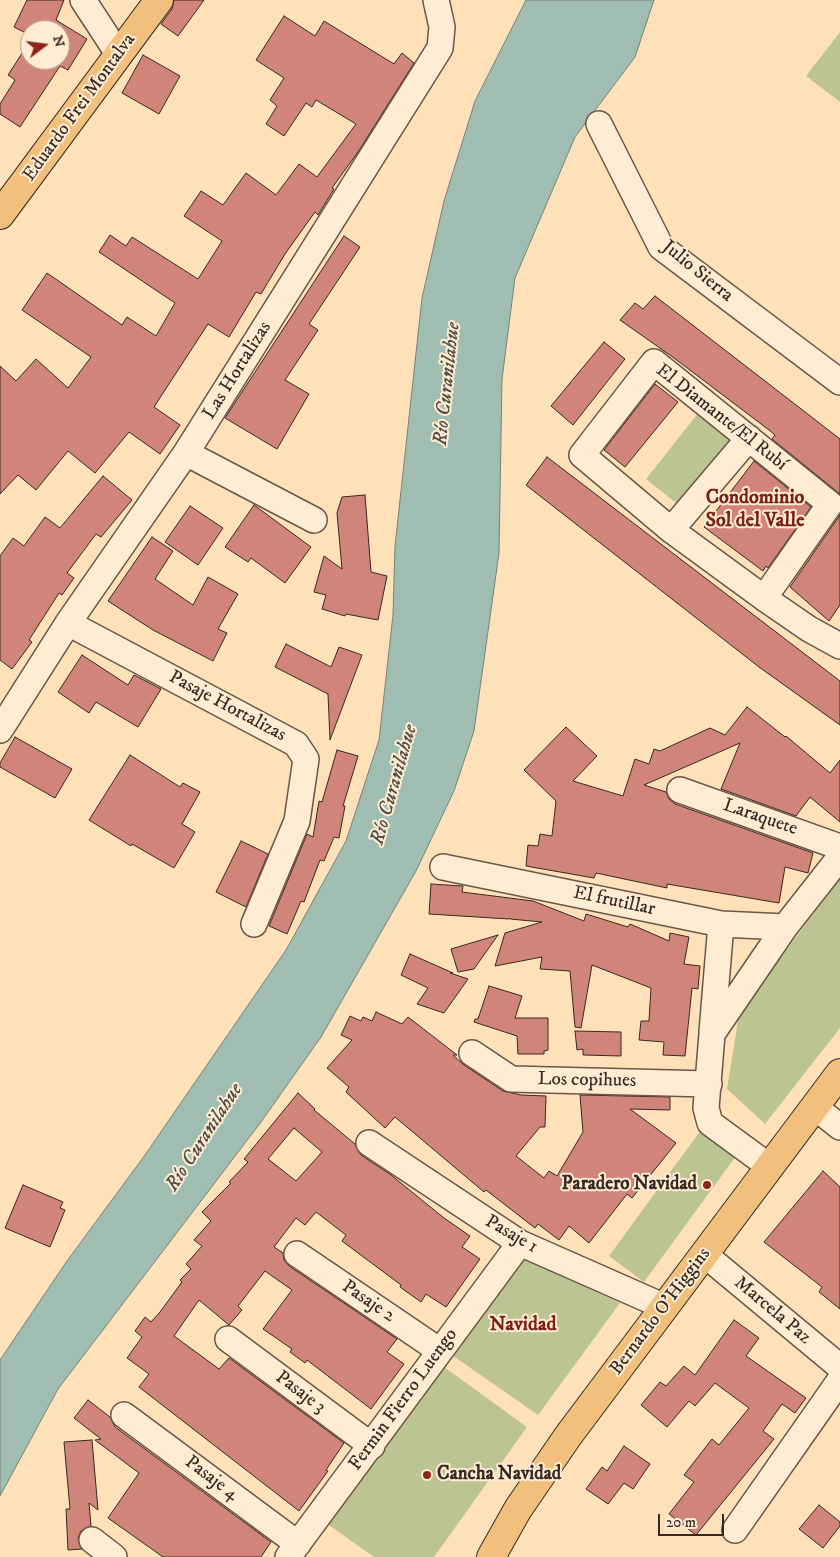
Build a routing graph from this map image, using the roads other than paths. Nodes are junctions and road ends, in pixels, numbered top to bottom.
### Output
1 (83, 0) edge
2 (159, 0) edge
3 (436, 0) edge
4 (119, 55) junction
5 (599, 124) dead end
6 (0, 215) edge
7 (840, 382) edge
8 (750, 438) junction
9 (186, 453) junction
10 (314, 520) dead end
11 (671, 530) junction
12 (764, 598) junction
13 (68, 622) junction
14 (840, 646) edge
15 (0, 730) edge
16 (680, 790) dead end
17 (840, 847) edge
18 (840, 857) edge
19 (443, 867) dead end
20 (254, 924) dead end
21 (720, 924) junction
22 (785, 927) junction
23 (712, 1034) junction
24 (472, 1053) dead end
25 (840, 1074) edge
26 (709, 1084) junction
27 (815, 1107) junction
28 (840, 1127) edge
29 (369, 1142) dead end
30 (770, 1167) junction
31 (520, 1243) junction
32 (296, 1254) dead end
33 (704, 1254) junction
34 (665, 1307) junction
35 (228, 1339) dead end
36 (440, 1351) junction
37 (840, 1367) edge
38 (840, 1380) edge
39 (124, 1415) dead end
40 (372, 1446) junction
41 (735, 1530) dead end
42 (92, 1540) dead end
43 (293, 1550) edge
44 (114, 1557) edge
45 (490, 1557) edge

1 - 4 street
2 - 4 main road, Eduardo Frei Montalva
3 - 9 street, Las Hortalizas
4 - 6 main road, Eduardo Frei Montalva
5 - 7 street, Julio Sierra
8 - 11 street
8 - 11 street, El Diamante/El Rubí
8 - 12 street, El Diamante/El Rubí
9 - 10 street
9 - 13 street, Las Hortalizas
11 - 12 street, El Diamante/El Rubí
12 - 14 street, El Diamante/El Rubí
13 - 15 street, Las Hortalizas
13 - 20 street, Pasaje Hortalizas
16 - 17 street, Laraquete
18 - 22 street
19 - 21 street, El frutillar
21 - 22 street, El frutillar
21 - 23 street
22 - 23 street
23 - 26 street
24 - 26 street, Los copihues
25 - 27 main road, Bernardo O'Higgins
26 - 30 street
27 - 28 street
27 - 30 main road, Bernardo O'Higgins
29 - 31 street, Pasaje 1
30 - 33 main road, Bernardo O'Higgins
31 - 34 street, Pasaje 1
31 - 36 street, Fermin Fierro Luengo
32 - 36 street, Pasaje 2
33 - 34 main road, Bernardo O'Higgins
33 - 37 street, Marcela Paz
34 - 45 main road, Bernardo O'Higgins
35 - 40 street, Pasaje 3
36 - 40 street, Fermin Fierro Luengo
38 - 41 street
39 - 43 street, Pasaje 4
40 - 43 street, Fermin Fierro Luengo
42 - 44 street

